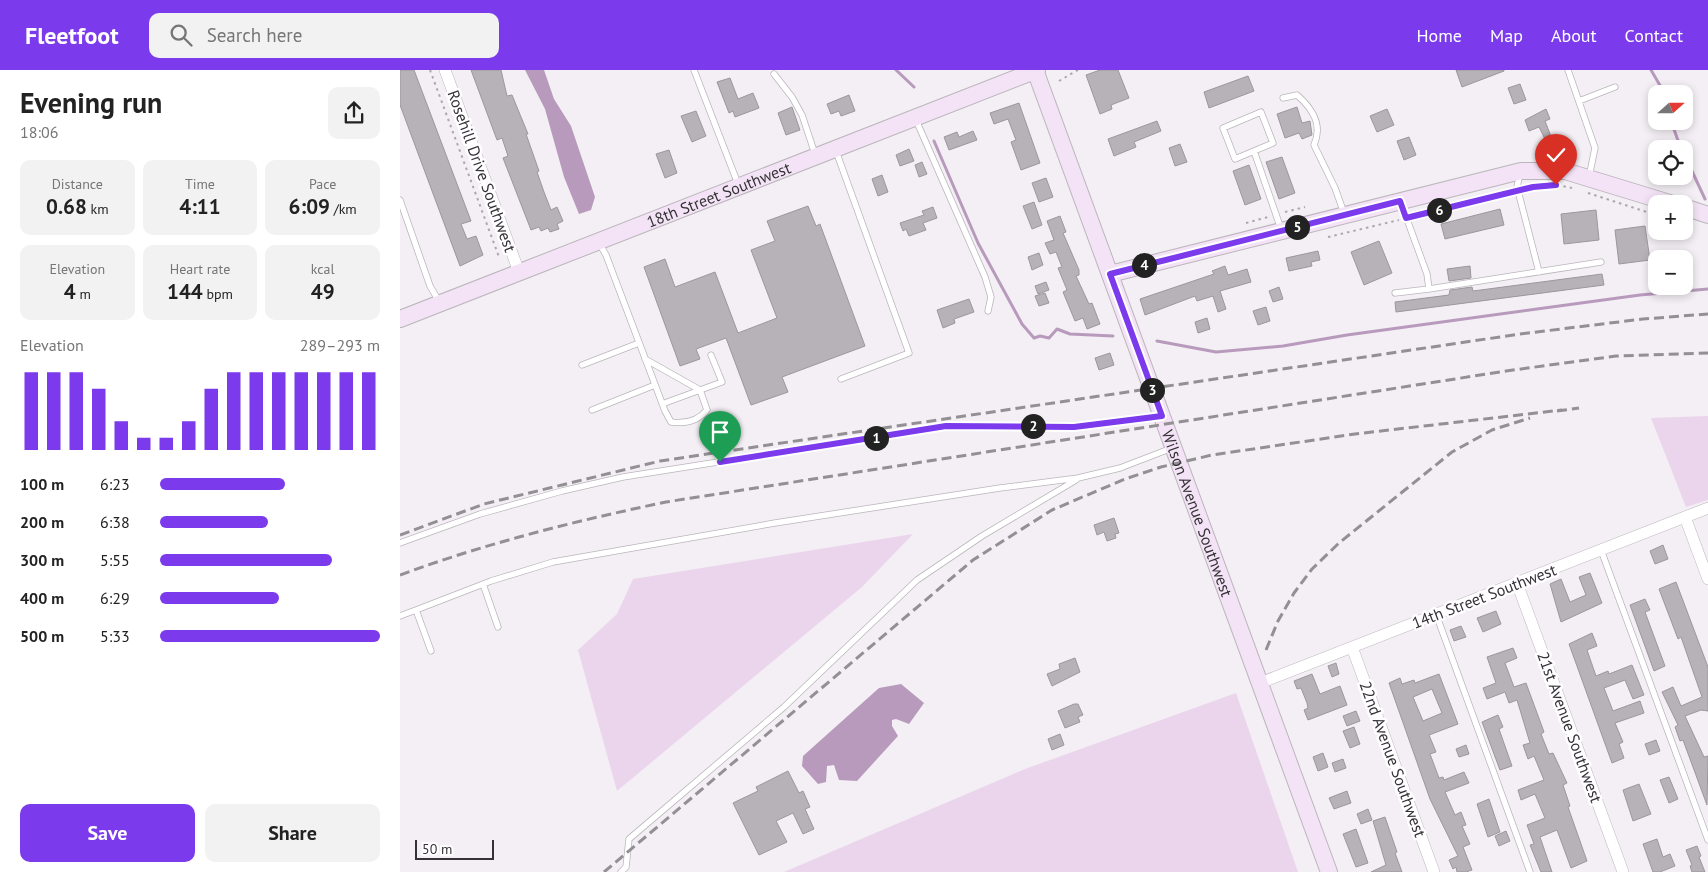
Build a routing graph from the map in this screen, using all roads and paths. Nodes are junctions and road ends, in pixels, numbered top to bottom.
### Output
1 (430, 70) edge
2 (445, 70) edge
3 (694, 70) edge
4 (1036, 70) edge
5 (1078, 70) edge
6 (1568, 70) edge
7 (774, 74) dead end
8 (1059, 81) dead end
9 (1615, 87) dead end
10 (1283, 98) dead end
11 (1579, 101) junction
12 (915, 118) junction
13 (836, 149) junction
14 (1254, 151) junction
15 (816, 156) junction
16 (1521, 171) junction
17 (1589, 177) junction
18 (739, 186) junction
19 (1518, 190) junction
20 (1648, 196) edge
21 (400, 200) edge
22 (1400, 201) junction
23 (1693, 210) edge
24 (1648, 212) edge
25 (1344, 215) junction
26 (1708, 215) edge
27 (1406, 218) junction
28 (1282, 231) junction
29 (1328, 237) dead end
30 (598, 242) junction
31 (499, 257) dead end
32 (1601, 262) dead end
33 (520, 272) junction
34 (1539, 272) junction
35 (1110, 274) junction
36 (1429, 289) junction
37 (1395, 293) dead end
38 (440, 303) junction
39 (988, 311) dead end
40 (400, 319) edge
41 (639, 343) junction
42 (711, 355) dead end
43 (645, 359) junction
44 (582, 365) dead end
45 (841, 379) dead end
46 (655, 385) junction
47 (700, 390) junction
48 (662, 404) junction
49 (592, 410) dead end
50 (1162, 416) junction
51 (1174, 447) junction
52 (1078, 478) junction
53 (1708, 508) edge
54 (1685, 517) junction
55 (400, 543) edge
56 (1602, 550) junction
57 (1708, 579) edge
58 (1517, 582) junction
59 (483, 584) junction
60 (416, 610) junction
61 (1436, 614) junction
62 (400, 616) edge
63 (498, 627) dead end
64 (1352, 647) junction
65 (431, 651) dead end
66 (1260, 683) junction
67 (1708, 840) edge
68 (621, 872) edge
69 (1329, 872) edge
70 (1434, 872) edge
71 (1530, 872) edge
72 (1623, 872) edge

1 - 31 path
2 - 33 street, Rosehill Drive Southwest
3 - 18 lane
4 - 12 street, 18th Street Southwest
4 - 35 street, Wilson Avenue Southwest
5 - 8 path
6 - 11 lane
7 - 15 lane
9 - 11 lane
10 - 25 lane
11 - 17 lane
12 - 13 street, 18th Street Southwest
12 - 39 lane
13 - 15 street, 18th Street Southwest
13 - 45 lane
14 - 14 lane
14 - 28 lane
15 - 18 street, 18th Street Southwest
16 - 17 street
16 - 19 lane
16 - 22 street
17 - 20 street
18 - 30 street, 18th Street Southwest
19 - 24 path
19 - 27 path
19 - 34 lane
21 - 38 lane
22 - 25 street
22 - 27 lane
23 - 26 street
25 - 28 street
27 - 29 path
27 - 36 lane
28 - 35 street
30 - 33 street, 18th Street Southwest
30 - 41 lane
32 - 34 lane
33 - 38 street, 18th Street Southwest
34 - 36 lane
35 - 50 street, Wilson Avenue Southwest
36 - 37 lane
38 - 40 street, 18th Street Southwest
41 - 43 lane
41 - 44 lane
42 - 47 lane
43 - 46 lane
43 - 47 lane
46 - 48 lane
46 - 49 lane
47 - 48 lane
47 - 48 lane
50 - 51 street, Wilson Avenue Southwest
50 - 55 lane
51 - 52 lane
51 - 66 street, Wilson Avenue Southwest
52 - 59 lane
52 - 68 lane
53 - 54 street, 14th Street Southwest
54 - 56 street, 14th Street Southwest
54 - 57 street
56 - 58 street, 14th Street Southwest
56 - 67 lane
58 - 61 street, 14th Street Southwest
58 - 72 street, 21st Avenue Southwest
59 - 60 lane
59 - 63 lane
60 - 62 lane
60 - 65 lane
61 - 64 street, 14th Street Southwest
61 - 71 lane
64 - 66 street, 14th Street Southwest
64 - 70 street, 22nd Avenue Southwest
66 - 69 street, Wilson Avenue Southwest

